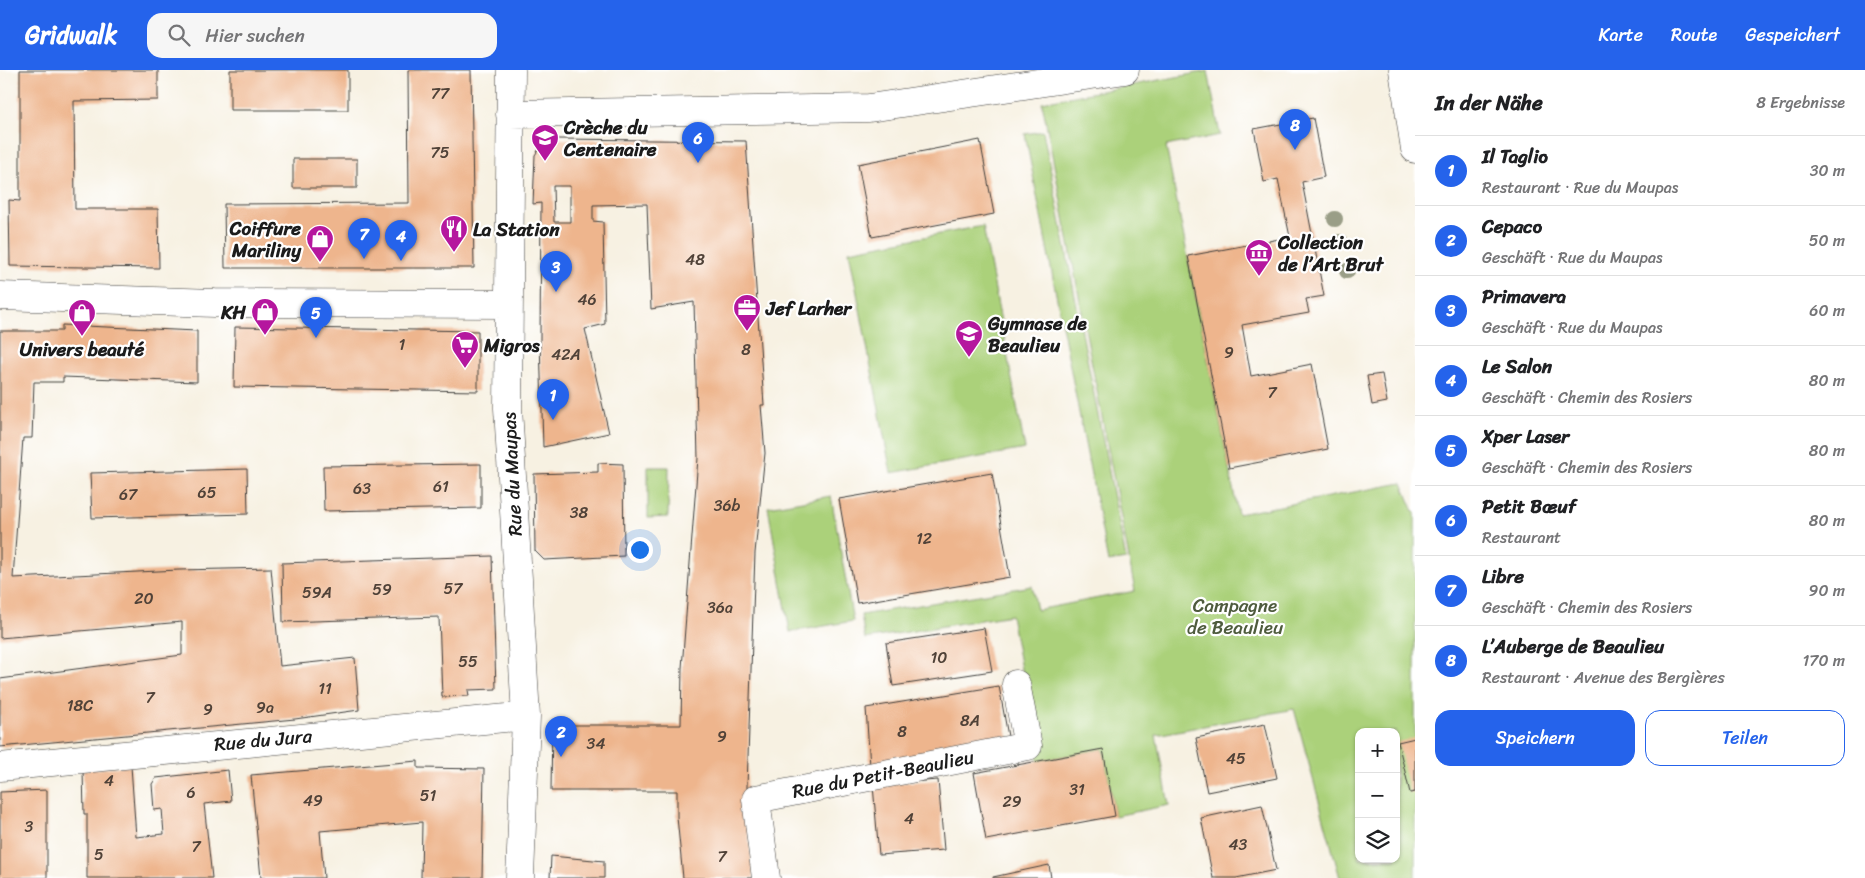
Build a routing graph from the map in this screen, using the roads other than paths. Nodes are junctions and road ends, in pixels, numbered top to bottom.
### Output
1 (511, 70) edge
2 (1125, 70) edge
3 (1403, 70) edge
4 (1002, 80) edge
5 (510, 114) junction
6 (1415, 149) edge
7 (0, 296) edge
8 (508, 304) junction
9 (1016, 684) dead end
10 (526, 716) junction
11 (0, 767) edge
12 (520, 878) edge
13 (766, 878) edge

1 - 5 street, Rue du Maupas
2 - 4 street
3 - 6 street
4 - 5 street
5 - 8 street, Rue du Maupas
7 - 8 street
8 - 10 street, Rue du Maupas
9 - 13 street, Rue du Petit-Beaulieu
10 - 11 street, Rue du Jura
10 - 12 street, Rue du Maupas

